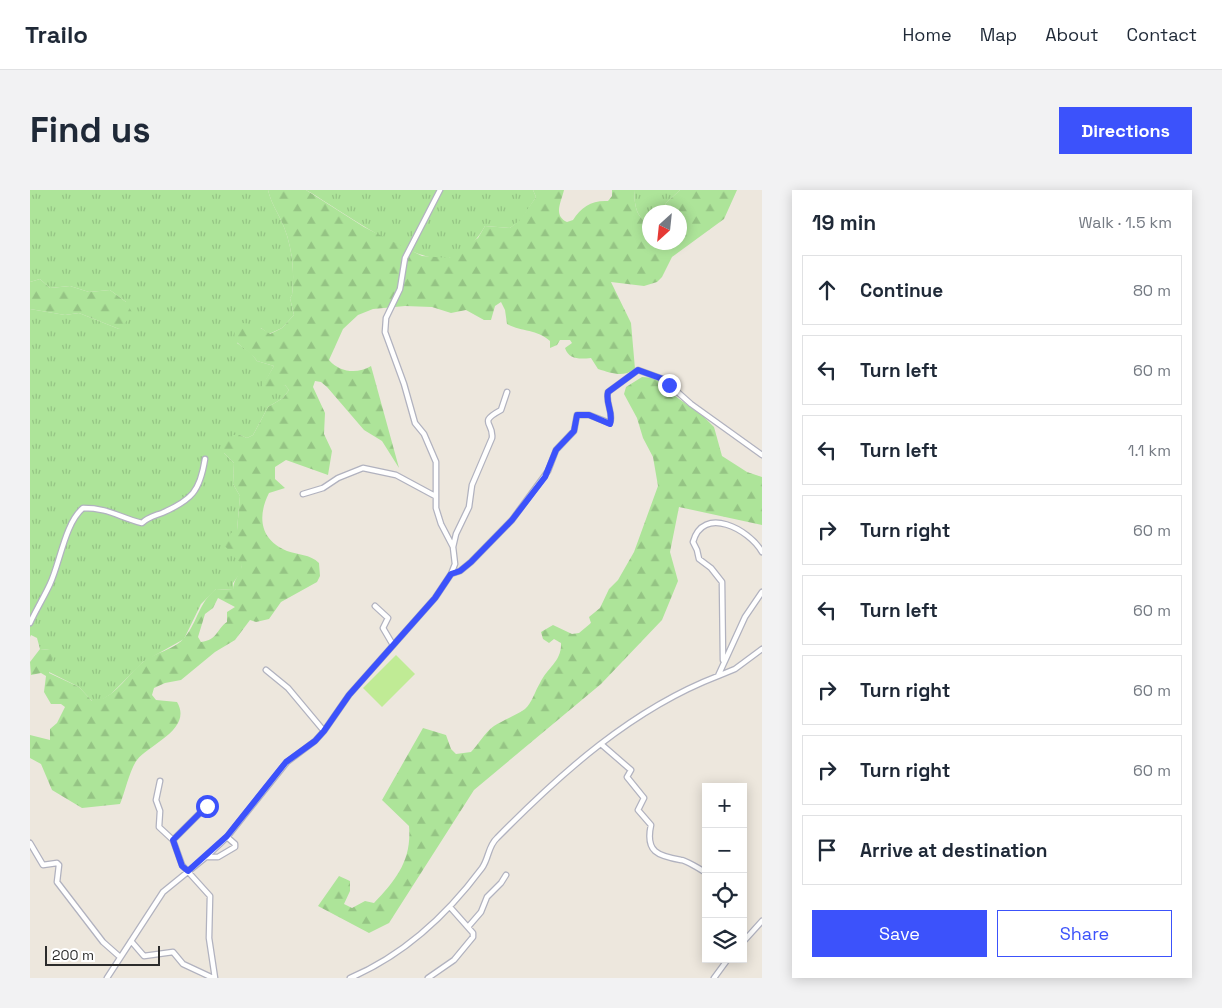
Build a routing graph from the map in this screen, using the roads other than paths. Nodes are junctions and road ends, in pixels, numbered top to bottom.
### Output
1 (440, 190) edge
2 (507, 392) dead end
3 (762, 455) edge
4 (206, 459) dead end
5 (303, 494) dead end
6 (434, 496) junction
7 (453, 546) junction
8 (762, 552) edge
9 (451, 574) junction
10 (762, 592) edge
11 (375, 606) dead end
12 (30, 623) edge
13 (393, 645) junction
14 (762, 650) edge
15 (723, 662) junction
16 (266, 670) dead end
17 (718, 676) junction
18 (324, 731) junction
19 (601, 744) junction
20 (160, 781) dead end
21 (207, 806) dead end
22 (227, 836) junction
23 (173, 840) junction
24 (30, 843) edge
25 (206, 857) junction
26 (188, 871) junction
27 (702, 871) edge
28 (506, 875) dead end
29 (450, 907) junction
30 (762, 921) edge
31 (468, 927) junction
32 (747, 938) edge
33 (131, 941) junction
34 (120, 957) junction
35 (725, 963) edge
36 (106, 978) edge
37 (214, 978) edge
38 (350, 978) edge
39 (428, 978) edge
40 (714, 978) edge

1 - 6 street
2 - 7 street
3 - 9 street
4 - 12 street
5 - 6 street
6 - 7 street
7 - 9 street
8 - 15 street
9 - 13 street
10 - 15 street
11 - 13 street
13 - 18 street
14 - 17 street
15 - 17 street
16 - 18 street
17 - 19 street
18 - 22 street
19 - 27 street
19 - 29 street
20 - 23 street
21 - 23 street
22 - 25 street
22 - 25 street
23 - 26 street
24 - 34 street
25 - 26 street
26 - 33 street
26 - 37 street
28 - 31 street
29 - 31 street
29 - 38 street
30 - 32 street
31 - 39 street
33 - 34 street
33 - 37 street
34 - 36 street
35 - 40 street

